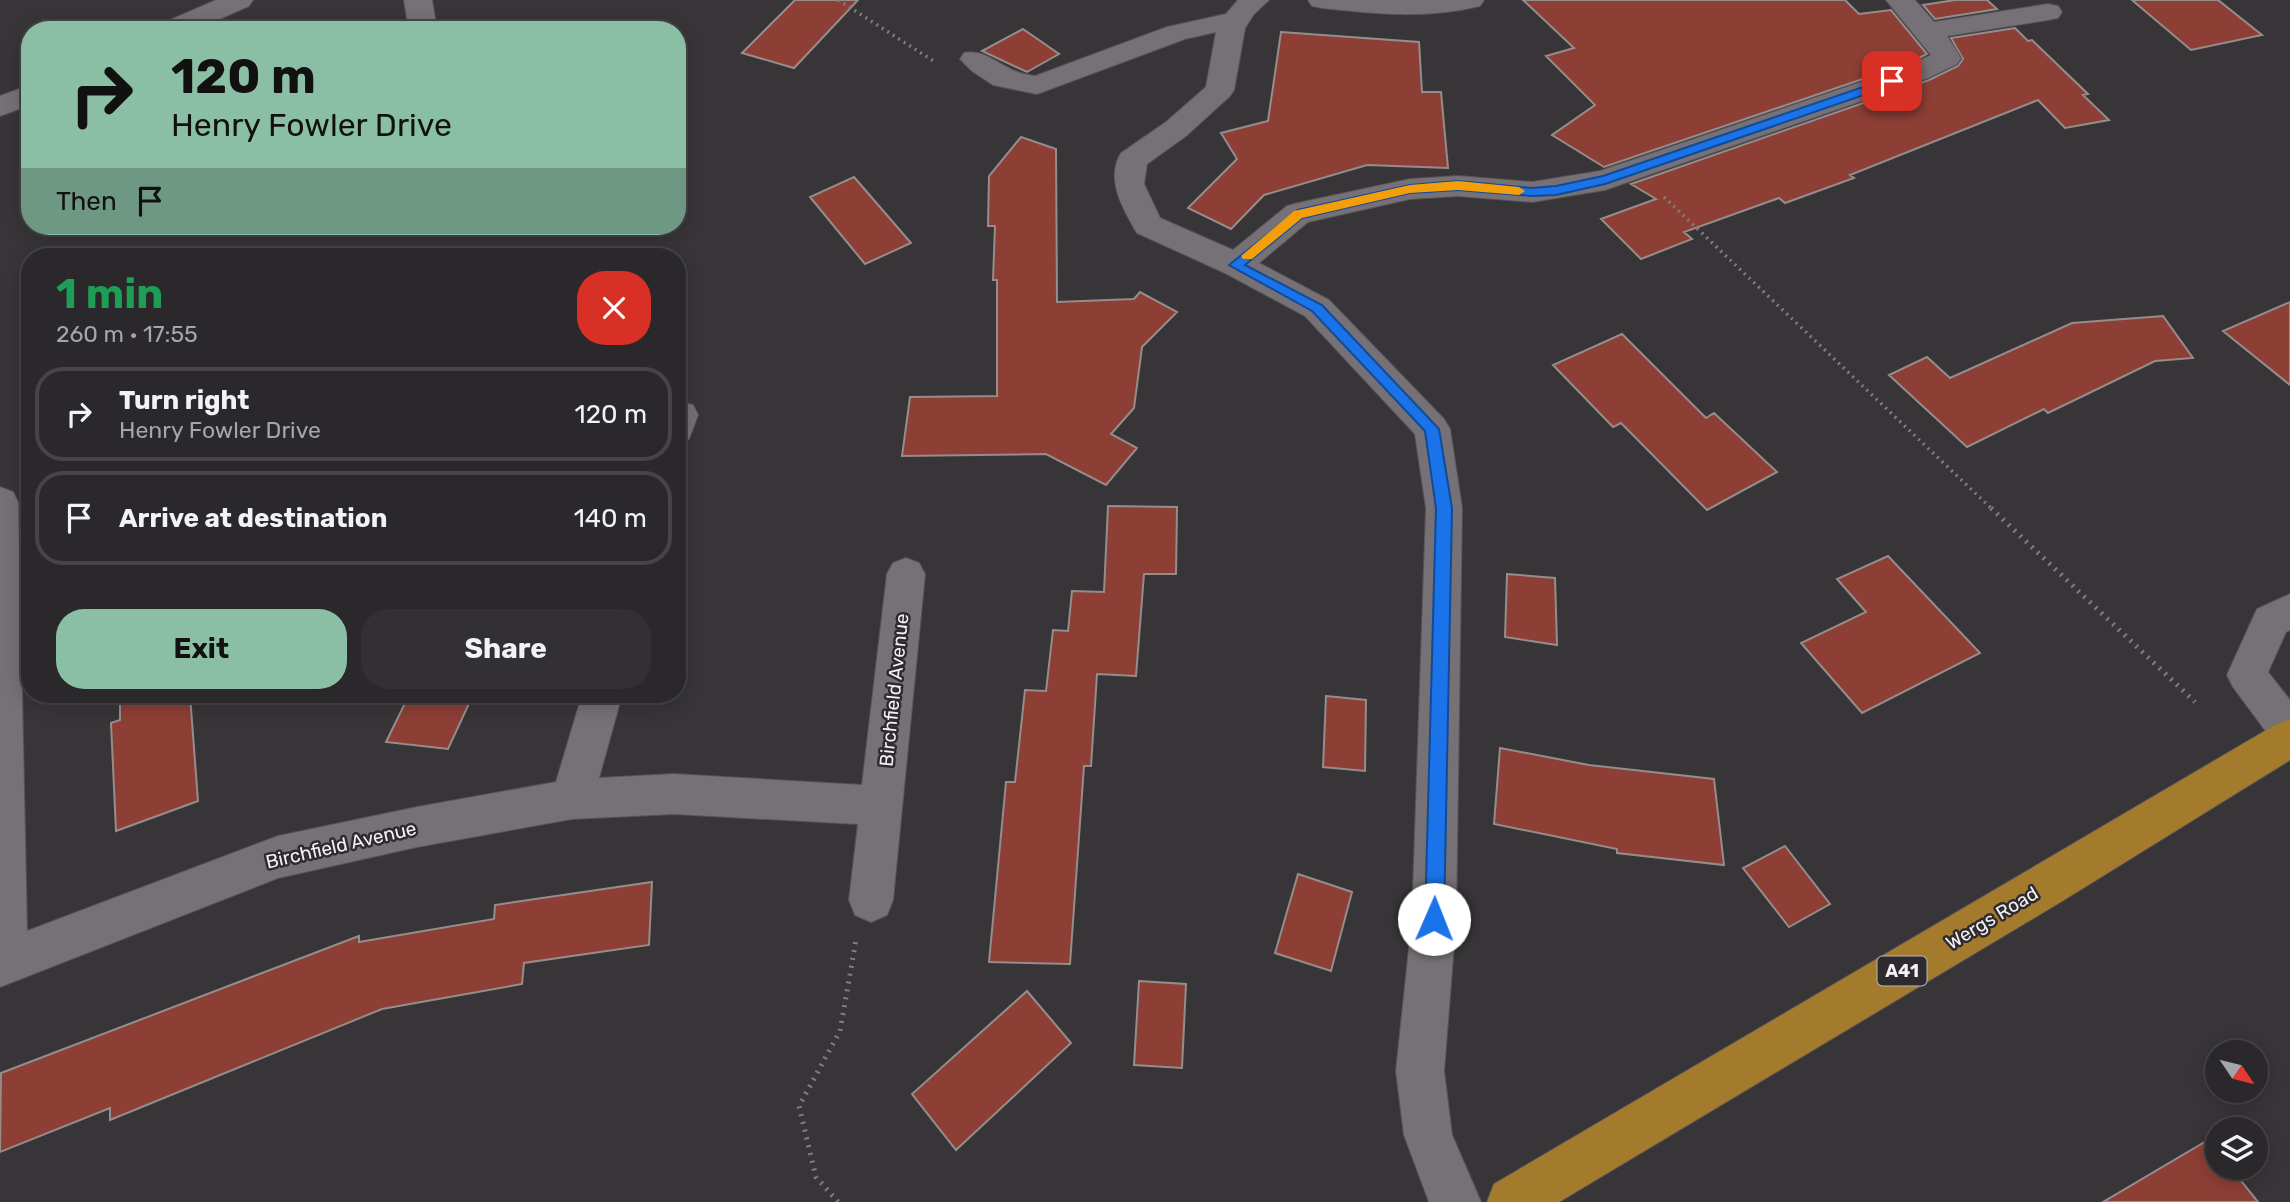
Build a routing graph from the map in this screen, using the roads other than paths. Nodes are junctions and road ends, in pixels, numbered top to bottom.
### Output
1 (240, 0) edge
2 (418, 0) edge
3 (1322, 0) edge
4 (1470, 0) edge
5 (1900, 0) edge
6 (1244, 10) edge
7 (2048, 12) dead end
8 (192, 21) edge
9 (423, 21) edge
10 (1927, 31) junction
11 (974, 59) dead end
12 (21, 98) edge
13 (0, 107) edge
14 (1236, 265) junction
15 (0, 502) edge
16 (906, 574) dead end
17 (2290, 610) edge
18 (599, 703) edge
19 (2290, 732) edge
20 (2290, 738) edge
21 (572, 799) junction
22 (882, 806) junction
23 (871, 900) road end
24 (3, 963) edge
25 (1456, 1202) edge
26 (1512, 1202) edge

1 - 8 street
2 - 9 street
3 - 4 street
5 - 10 street
6 - 11 street
6 - 14 street
7 - 10 street
10 - 14 street
12 - 13 street
14 - 25 street
15 - 24 street
16 - 22 street, Birchfield Avenue
17 - 19 street
18 - 21 street
20 - 26 highway, Wergs Road / A41
21 - 22 street, Birchfield Avenue
21 - 24 street, Birchfield Avenue
22 - 23 street, Birchfield Avenue

